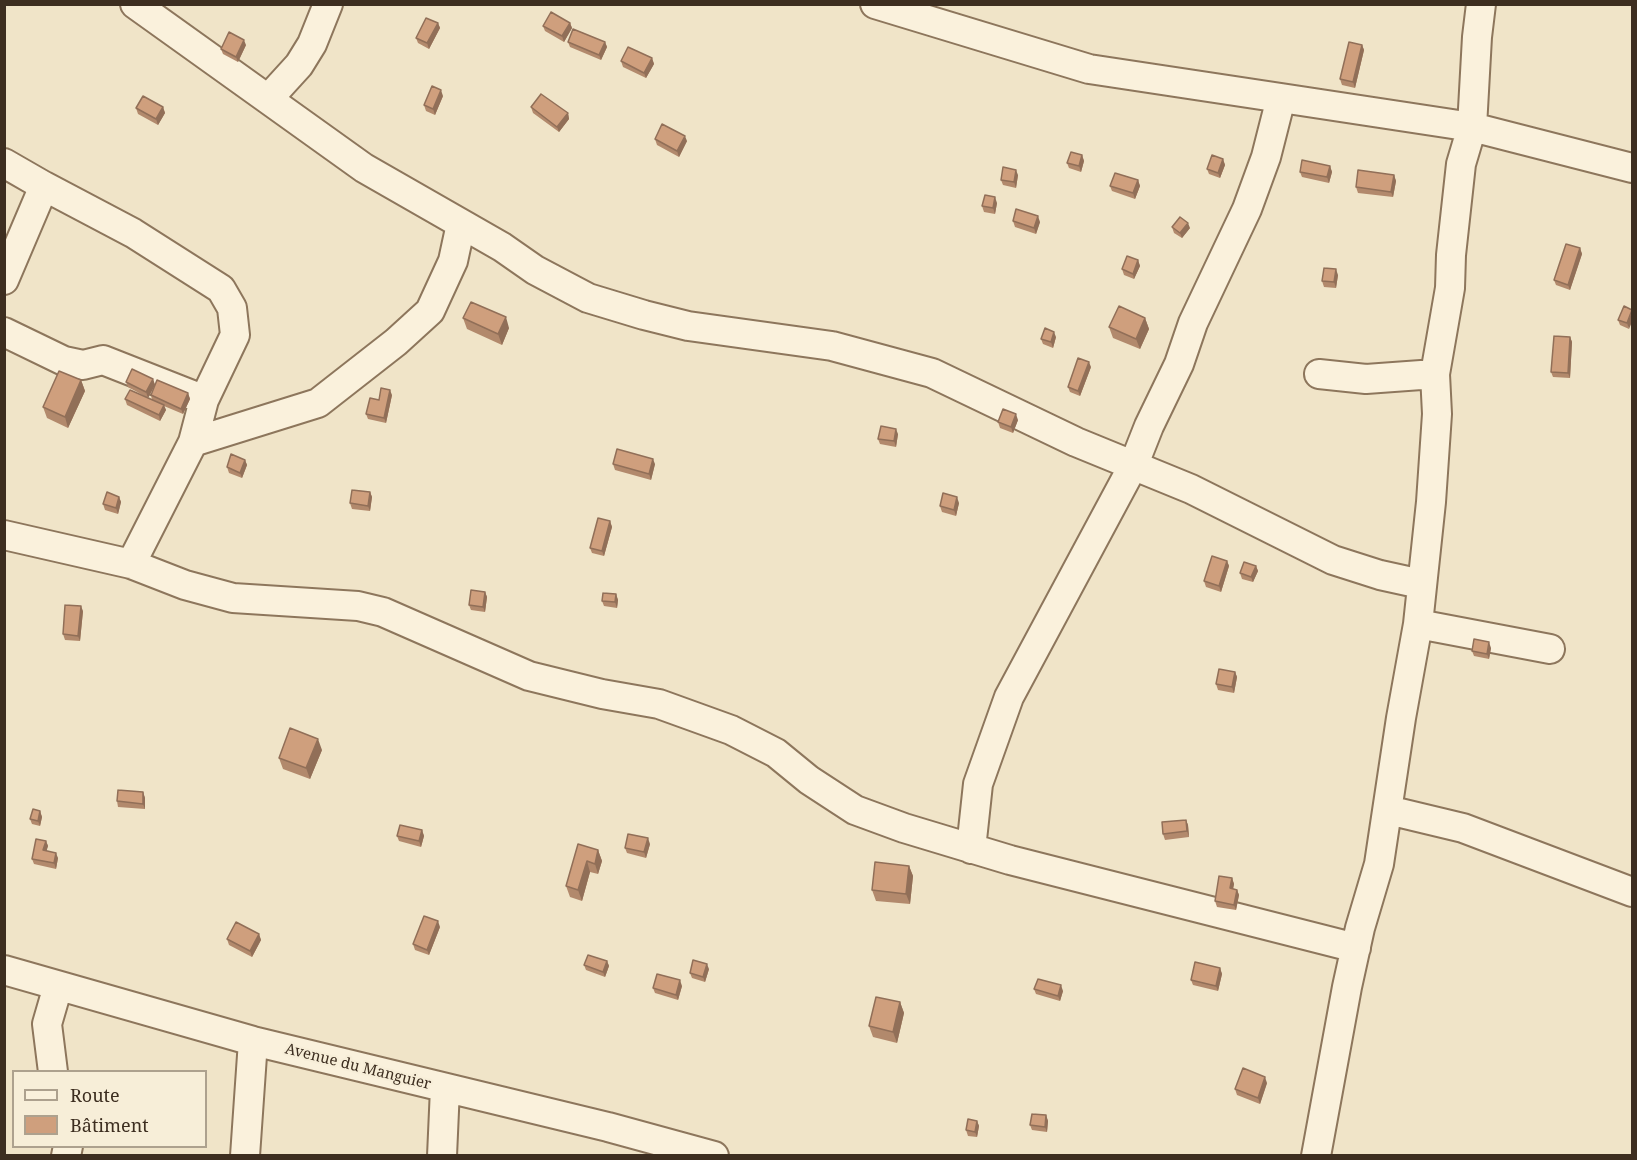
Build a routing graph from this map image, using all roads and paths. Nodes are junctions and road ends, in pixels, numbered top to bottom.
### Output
1 (135, 4) edge
2 (328, 4) edge
3 (875, 4) edge
4 (1481, 4) edge
5 (1281, 98) junction
6 (268, 99) junction
7 (1472, 127) junction
8 (4, 163) edge
9 (1632, 168) edge
10 (44, 186) junction
11 (461, 224) junction
12 (4, 280) edge
13 (4, 332) edge
14 (1319, 374) dead end
15 (1435, 374) junction
16 (204, 400) junction
17 (193, 442) junction
18 (1134, 464) junction
19 (4, 535) edge
20 (131, 564) junction
21 (1421, 584) junction
22 (1418, 624) junction
23 (1550, 649) dead end
24 (1388, 810) junction
25 (971, 849) junction
26 (1632, 892) edge
27 (1356, 948) junction
28 (4, 970) edge
29 (58, 986) junction
30 (254, 1041) junction
31 (53, 1070) edge
32 (445, 1088) junction
33 (245, 1155) edge
34 (442, 1155) edge
35 (714, 1155) edge
36 (1316, 1155) edge

1 - 6 street
2 - 6 street
3 - 5 street
4 - 7 street
5 - 7 street
5 - 18 street
6 - 11 street
7 - 9 street
7 - 15 street
8 - 10 street
10 - 12 street
10 - 16 street
11 - 17 street
11 - 18 street
13 - 16 street
14 - 15 street
15 - 21 street
16 - 17 street
17 - 20 street
18 - 21 street
18 - 25 street
19 - 20 street
20 - 25 street
21 - 22 street
22 - 23 street
22 - 24 street
24 - 26 street
24 - 27 street
25 - 27 street
27 - 36 street
28 - 29 street, Avenue du Manguier
29 - 30 street, Avenue du Manguier
29 - 31 street
30 - 32 street, Avenue du Manguier
30 - 33 street
32 - 34 street
32 - 35 street, Avenue du Manguier

